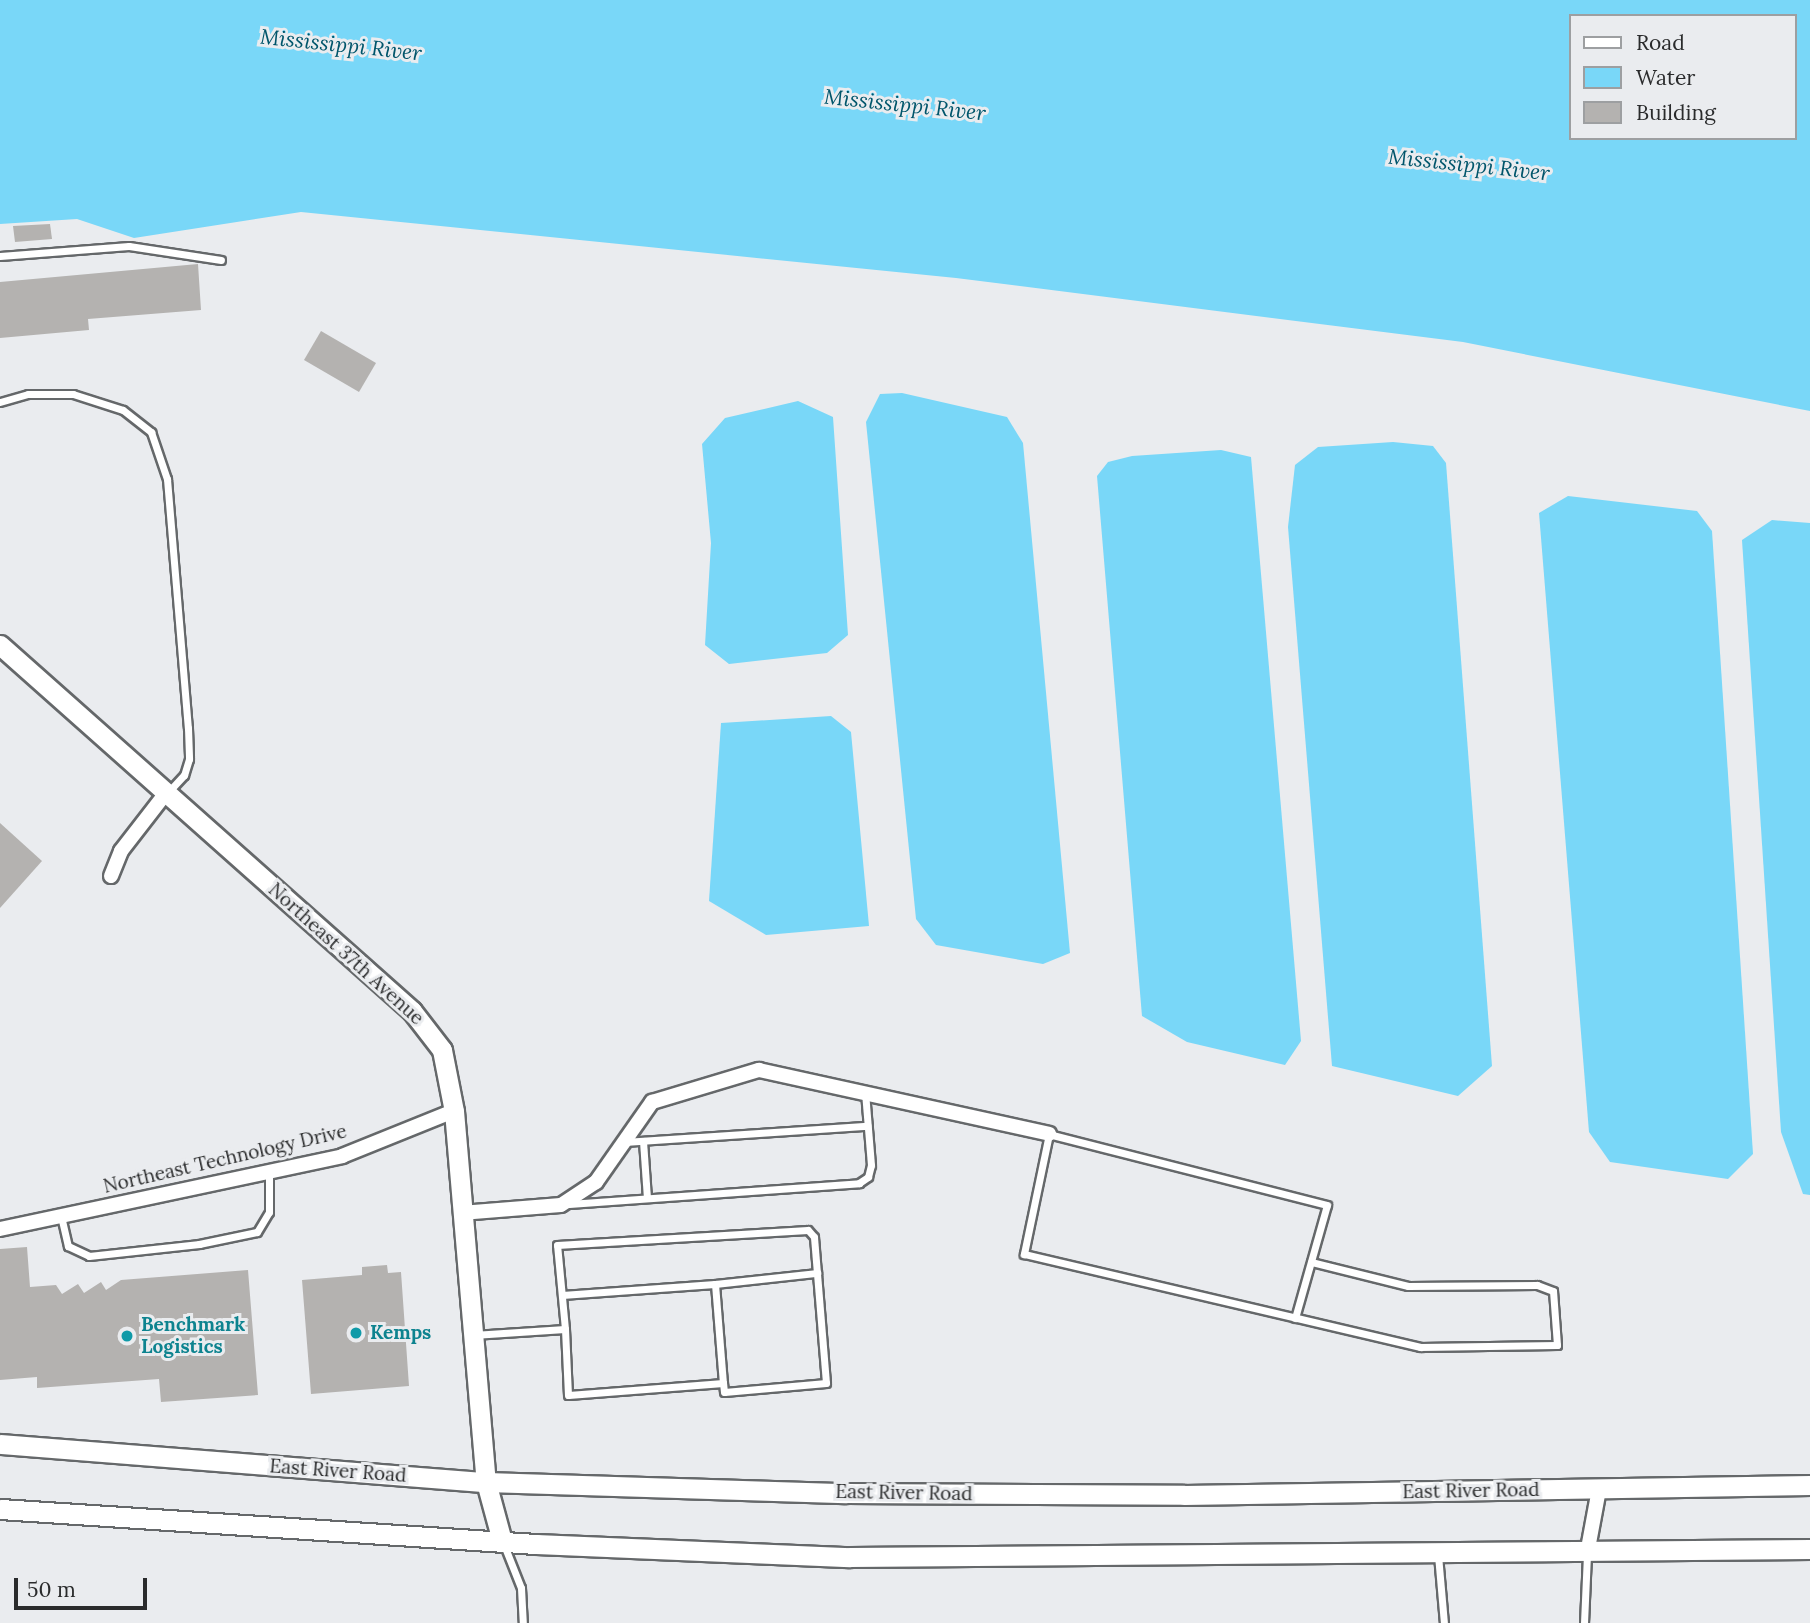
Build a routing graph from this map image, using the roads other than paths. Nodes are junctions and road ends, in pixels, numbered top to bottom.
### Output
1 (0, 256) edge
2 (221, 260) dead end
3 (0, 402) edge
4 (0, 645) edge
5 (166, 793) junction
6 (111, 876) dead end
7 (865, 1092) junction
8 (454, 1111) junction
9 (867, 1126) junction
10 (1049, 1134) junction
11 (643, 1141) junction
12 (622, 1142) junction
13 (269, 1171) junction
14 (647, 1198) junction
15 (561, 1205) junction
16 (461, 1213) junction
17 (61, 1216) junction
18 (0, 1229) edge
19 (1311, 1262) junction
20 (817, 1273) junction
21 (715, 1284) junction
22 (562, 1295) junction
23 (1295, 1318) junction
24 (565, 1329) junction
25 (472, 1335) junction
26 (723, 1383) junction
27 (0, 1444) edge
28 (486, 1482) junction
29 (1810, 1485) edge
30 (1599, 1489) junction
31 (0, 1509) edge
32 (502, 1541) junction
33 (1810, 1549) edge
34 (1587, 1554) junction
35 (1438, 1555) junction
36 (523, 1623) edge
37 (1444, 1623) edge
38 (1584, 1623) edge

1 - 2 lane
3 - 5 lane
4 - 5 street, Northeast 37th Avenue
5 - 6 street
5 - 8 street, Northeast 37th Avenue
7 - 9 lane
7 - 10 street
7 - 12 street
8 - 13 street, Northeast Technology Drive
8 - 16 street, Northeast 37th Avenue
9 - 11 lane
9 - 14 lane
10 - 19 lane
10 - 23 lane
11 - 12 lane
11 - 14 lane
12 - 15 street
13 - 17 street, Northeast Technology Drive
13 - 17 lane
14 - 15 lane
15 - 16 street
16 - 25 street, Northeast 37th Avenue
17 - 18 street, Northeast Technology Drive
19 - 23 lane
19 - 23 lane
20 - 21 lane
20 - 22 lane
20 - 26 lane
21 - 22 lane
21 - 26 lane
22 - 24 lane
24 - 25 lane
24 - 26 lane
25 - 28 street, Northeast 37th Avenue
27 - 28 street, East River Road
28 - 30 street, East River Road
28 - 32 street, Northeast 37th Avenue
29 - 30 street, East River Road
30 - 34 street
31 - 32 street
32 - 35 street
32 - 36 lane
33 - 34 street
34 - 35 street
34 - 38 lane
35 - 37 lane

